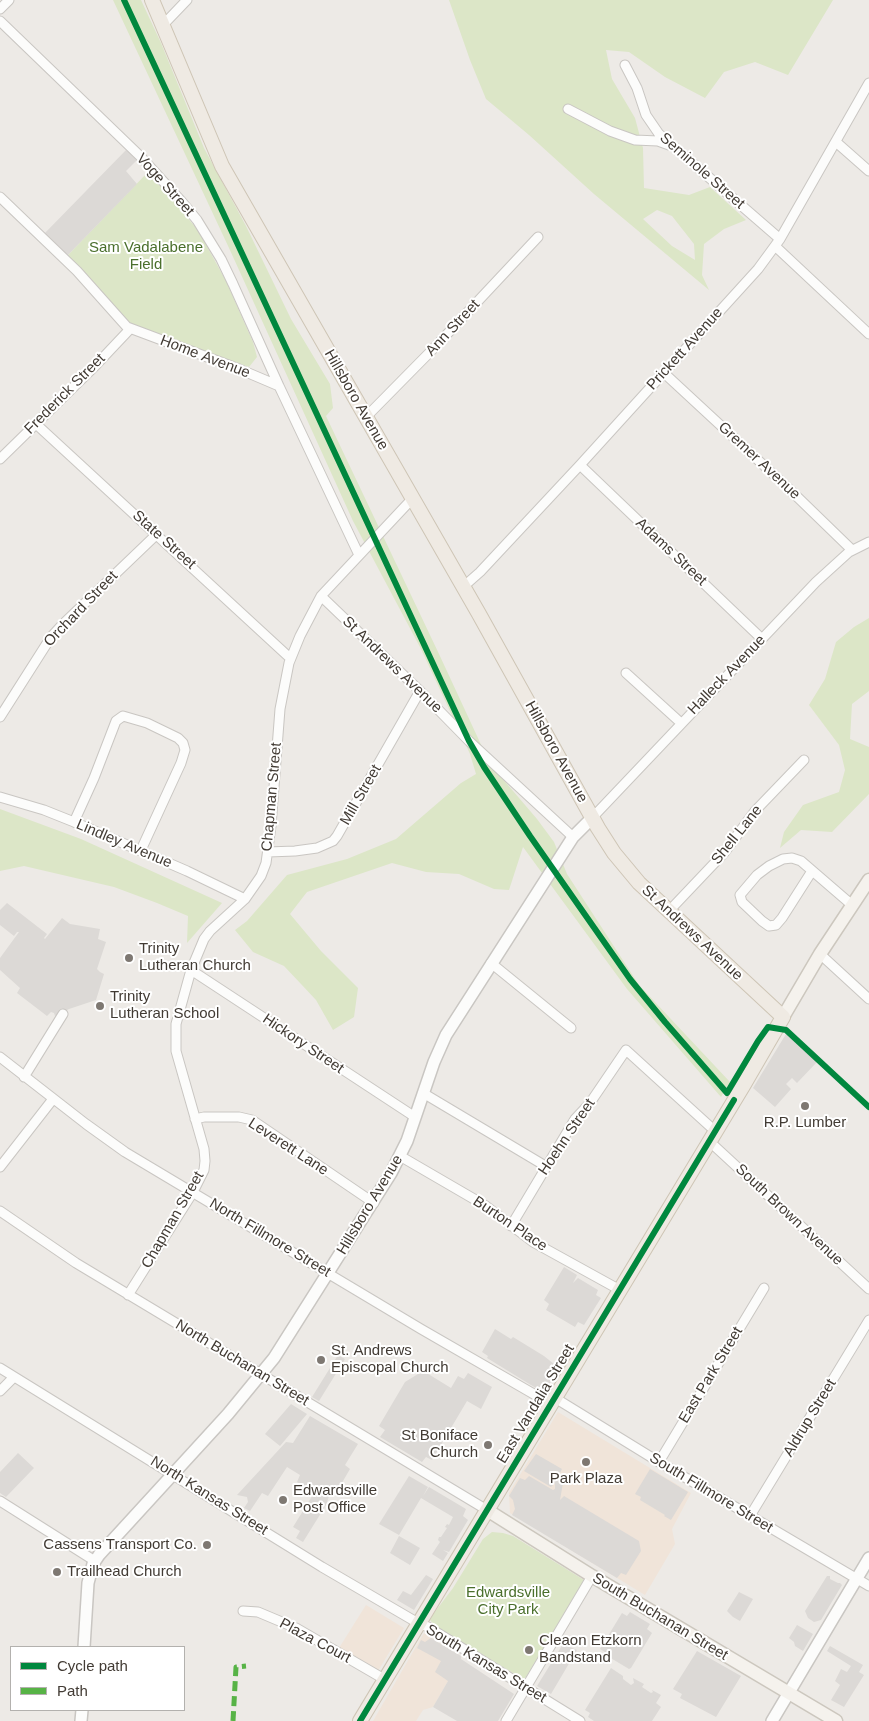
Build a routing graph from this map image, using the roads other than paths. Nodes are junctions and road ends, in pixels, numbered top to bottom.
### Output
1 (9, 0) edge
2 (152, 0) edge
3 (187, 0) edge
4 (0, 10) edge
5 (0, 21) edge
6 (163, 25) junction
7 (625, 65) dead end
8 (869, 83) edge
9 (568, 109) dead end
10 (836, 142) junction
11 (674, 147) junction
12 (869, 171) edge
13 (0, 197) edge
14 (538, 237) dead end
15 (778, 243) junction
16 (130, 329) junction
17 (869, 334) edge
18 (664, 373) junction
19 (279, 386) junction
20 (366, 417) junction
21 (36, 424) junction
22 (0, 459) edge
23 (580, 466) junction
24 (412, 499) junction
25 (157, 534) junction
26 (869, 542) edge
27 (852, 550) junction
28 (359, 554) junction
29 (462, 587) junction
30 (321, 596) junction
31 (762, 639) junction
32 (290, 658) junction
33 (626, 673) dead end
34 (420, 691) junction
35 (0, 717) edge
36 (681, 723) junction
37 (804, 760) dead end
38 (0, 797) edge
39 (592, 818) junction
40 (74, 822) junction
41 (573, 837) junction
42 (141, 850) junction
43 (268, 852) junction
44 (812, 871) junction
45 (869, 880) edge
46 (244, 899) junction
47 (852, 905) junction
48 (669, 911) junction
49 (820, 954) junction
50 (491, 964) junction
51 (191, 970) junction
52 (869, 999) edge
53 (63, 1014) dead end
54 (783, 1017) junction
55 (571, 1028) dead end
56 (626, 1050) joint
57 (0, 1057) edge
58 (24, 1076) junction
59 (423, 1093) junction
60 (53, 1099) junction
61 (415, 1117) junction
62 (195, 1119) junction
63 (712, 1136) junction
64 (400, 1156) junction
65 (0, 1167) edge
66 (547, 1167) junction
67 (193, 1192) junction
68 (374, 1203) junction
69 (0, 1211) edge
70 (511, 1226) junction
71 (329, 1273) junction
72 (764, 1288) dead end
73 (869, 1288) edge
74 (620, 1290) junction
75 (128, 1295) junction
76 (869, 1320) edge
77 (0, 1368) edge
78 (261, 1375) junction
79 (14, 1376) junction
80 (0, 1392) edge
81 (553, 1401) junction
82 (659, 1462) junction
83 (173, 1474) junction
84 (0, 1501) edge
85 (487, 1510) junction
86 (750, 1516) junction
87 (869, 1558) edge
88 (95, 1561) junction
89 (592, 1576) junction
90 (856, 1579) junction
91 (869, 1586) edge
92 (243, 1611) dead end
93 (418, 1623) junction
94 (84, 1646) edge
95 (384, 1679) junction
96 (525, 1688) junction
97 (789, 1694) junction
98 (360, 1721) edge
99 (506, 1721) edge
100 (580, 1721) edge
101 (772, 1721) edge
102 (836, 1721) edge

1 - 4 street
2 - 6 main road, Hillsboro Avenue
3 - 6 street
5 - 19 street, Voge Street
6 - 20 main road, Hillsboro Avenue
7 - 11 street, Seminole Street
8 - 10 street, Prickett Avenue
9 - 11 street
10 - 12 street
10 - 15 street, Prickett Avenue
11 - 15 street, Seminole Street
13 - 16 street, Home Avenue
14 - 20 street, Ann Street
15 - 17 street, Seminole Street
15 - 18 street, Prickett Avenue
16 - 19 street, Home Avenue
16 - 21 street, Frederick Street
18 - 23 street, Prickett Avenue
18 - 27 street, Gremer Avenue
19 - 28 street
20 - 24 main road, Hillsboro Avenue
21 - 22 street, Frederick Street
21 - 25 street, State Street
23 - 29 street, Prickett Avenue
23 - 31 street, Adams Street
24 - 28 street, Chapman Street
24 - 29 main road, Hillsboro Avenue
25 - 32 street, State Street
25 - 35 street, Orchard Street
26 - 27 street, Halleck Avenue
27 - 31 street, Halleck Avenue
28 - 30 street, Chapman Street
29 - 39 main road, Hillsboro Avenue
30 - 32 street, Chapman Street
30 - 34 street, St Andrews Avenue
31 - 36 street, Halleck Avenue
32 - 43 street, Chapman Street
33 - 36 street
34 - 41 street, St Andrews Avenue
34 - 43 street, Mill Street
36 - 39 street, Halleck Avenue
37 - 48 street, Shell Lane
38 - 40 street, Lindley Avenue
39 - 41 street, Hillsboro Avenue
39 - 48 main road, St Andrews Avenue
40 - 42 street, Lindley Avenue
40 - 42 street
41 - 50 street, Hillsboro Avenue
42 - 46 street, Lindley Avenue
43 - 46 street, Chapman Street
44 - 44 street
44 - 47 street
45 - 47 main road, East Vandalia Street
46 - 51 street, Chapman Street
47 - 49 main road, East Vandalia Street
48 - 54 main road, St Andrews Avenue
49 - 52 street
49 - 54 main road, East Vandalia Street
50 - 55 street
50 - 59 street, Hillsboro Avenue
51 - 61 street, Hickory Street
51 - 62 street, Chapman Street
53 - 58 street
54 - 63 main road, East Vandalia Street
56 - 63 street, South Brown Avenue
56 - 66 street, Hoehn Street
57 - 58 street, North Fillmore Street
58 - 60 street, North Fillmore Street
59 - 61 street, Hillsboro Avenue
59 - 66 street
60 - 65 street
60 - 67 street, North Fillmore Street
61 - 64 street, Hillsboro Avenue
62 - 67 street, Chapman Street
62 - 68 street, Leverett Lane
63 - 73 street, South Brown Avenue
63 - 74 main road, East Vandalia Street
64 - 68 street, Hillsboro Avenue
64 - 70 street, Burton Place
66 - 70 street, Hoehn Street
67 - 71 street, North Fillmore Street
67 - 75 street, Chapman Street
68 - 71 street, Hillsboro Avenue
69 - 75 street, North Buchanan Street
70 - 74 street, Burton Place
71 - 78 street, Hillsboro Avenue
71 - 81 street, North Fillmore Street
72 - 82 street, East Park Street
74 - 81 main road, East Vandalia Street
75 - 78 street, North Buchanan Street
76 - 86 street, Aldrup Street
77 - 79 street, North Kansas Street
78 - 83 street, Hillsboro Avenue
78 - 85 street, North Buchanan Street
79 - 80 street
79 - 83 street, North Kansas Street
81 - 82 street, South Fillmore Street
81 - 85 main road, East Vandalia Street
82 - 86 street, South Fillmore Street
83 - 88 street, Hillsboro Avenue
83 - 93 street, North Kansas Street
84 - 88 street
85 - 89 main road, South Buchanan Street
85 - 93 main road, East Vandalia Street
86 - 90 street, South Fillmore Street
87 - 90 street
88 - 94 street, Hillsboro Avenue
89 - 96 street
89 - 97 main road, South Buchanan Street
90 - 91 street, South Fillmore Street
90 - 97 street
92 - 95 street, Plaza Court
93 - 95 main road, East Vandalia Street
93 - 96 street, South Kansas Street
95 - 98 main road, East Vandalia Street
96 - 99 street
96 - 100 street, South Kansas Street
97 - 101 street
97 - 102 main road, South Buchanan Street

